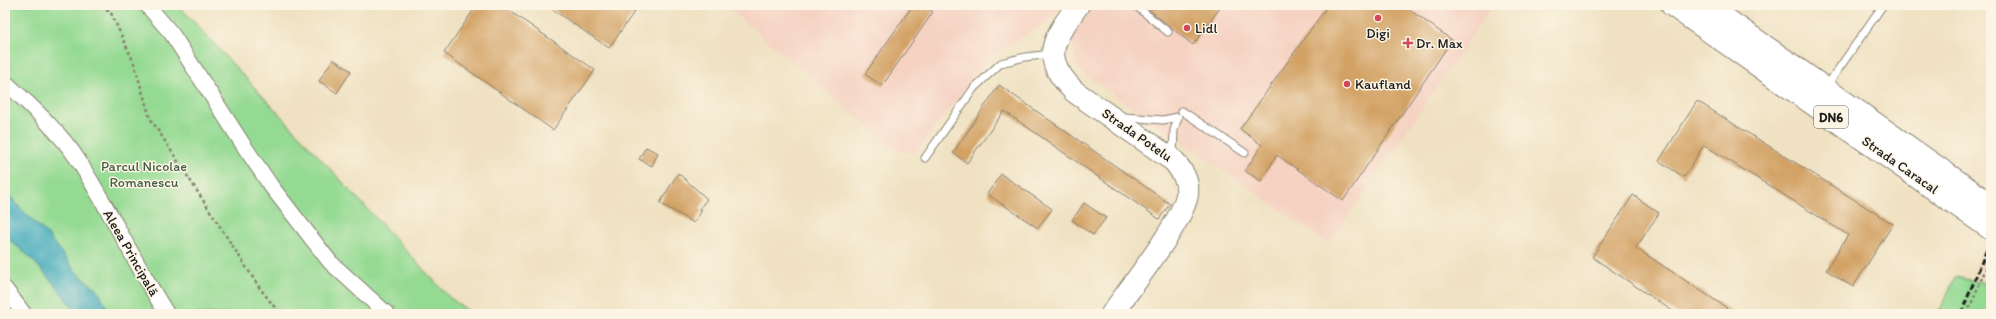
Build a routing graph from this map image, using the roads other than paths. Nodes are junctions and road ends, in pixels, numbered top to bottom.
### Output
1 (147, 5) edge
2 (1078, 5) edge
3 (1135, 5) edge
4 (1672, 5) edge
5 (1706, 5) edge
6 (1883, 5) edge
7 (1168, 32) dead end
8 (1054, 54) junction
9 (5, 82) edge
10 (1825, 88) junction
11 (1100, 109) junction
12 (1182, 111) dead end
13 (1245, 153) dead end
14 (925, 158) dead end
15 (1174, 161) junction
16 (1991, 205) edge
17 (1991, 228) edge
18 (5, 289) edge
19 (24, 314) edge
20 (167, 314) edge
21 (387, 314) edge
22 (1112, 314) edge

1 - 21 street
2 - 8 main road, Strada Potelu
3 - 7 lane
4 - 17 main road, Strada Caracal / DN6
5 - 10 main road, Strada Caracal / DN6
6 - 10 lane
8 - 11 main road, Strada Potelu
8 - 14 lane
9 - 20 street, Aleea Principală
10 - 16 main road, Strada Caracal / DN6
11 - 15 main road, Strada Potelu
11 - 15 lane
12 - 13 lane
15 - 22 main road, Strada Potelu
18 - 19 street

